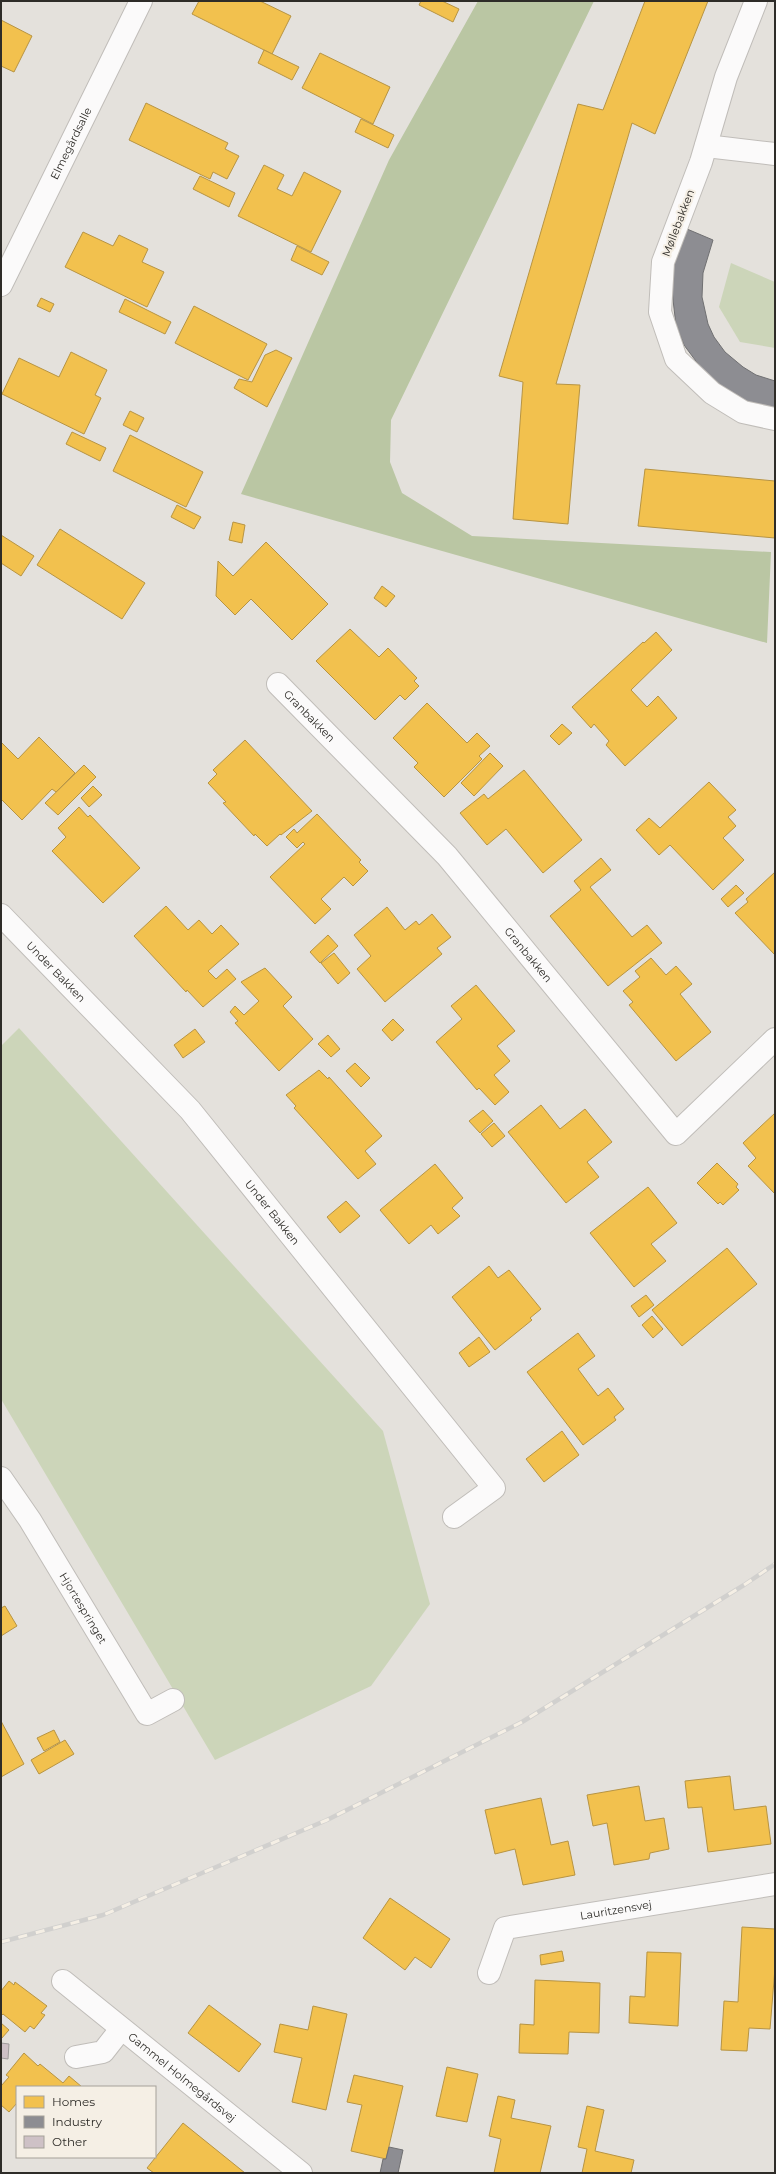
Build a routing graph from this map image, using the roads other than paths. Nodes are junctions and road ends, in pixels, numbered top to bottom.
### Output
1 (141, 1) edge
2 (756, 1) edge
3 (706, 146) junction
4 (775, 154) edge
5 (1, 285) edge
6 (775, 419) edge
7 (278, 684) dead end
8 (1, 914) edge
9 (775, 1039) edge
10 (1, 1478) edge
11 (454, 1517) dead end
12 (173, 1700) dead end
13 (775, 1884) edge
14 (489, 1974) dead end
15 (63, 1981) dead end
16 (121, 2029) junction
17 (76, 2057) dead end
18 (300, 2173) edge

1 - 5 street, Elmegårdsalle
2 - 3 street, Møllebakken
3 - 4 street
3 - 6 street, Møllebakken
7 - 9 street, Granbakken
8 - 11 street, Under Bakken
10 - 12 street, Hjortespringet
13 - 14 street, Lauritzensvej
15 - 16 street, Gammel Holmegårdsvej
16 - 17 street
16 - 18 street, Gammel Holmegårdsvej

